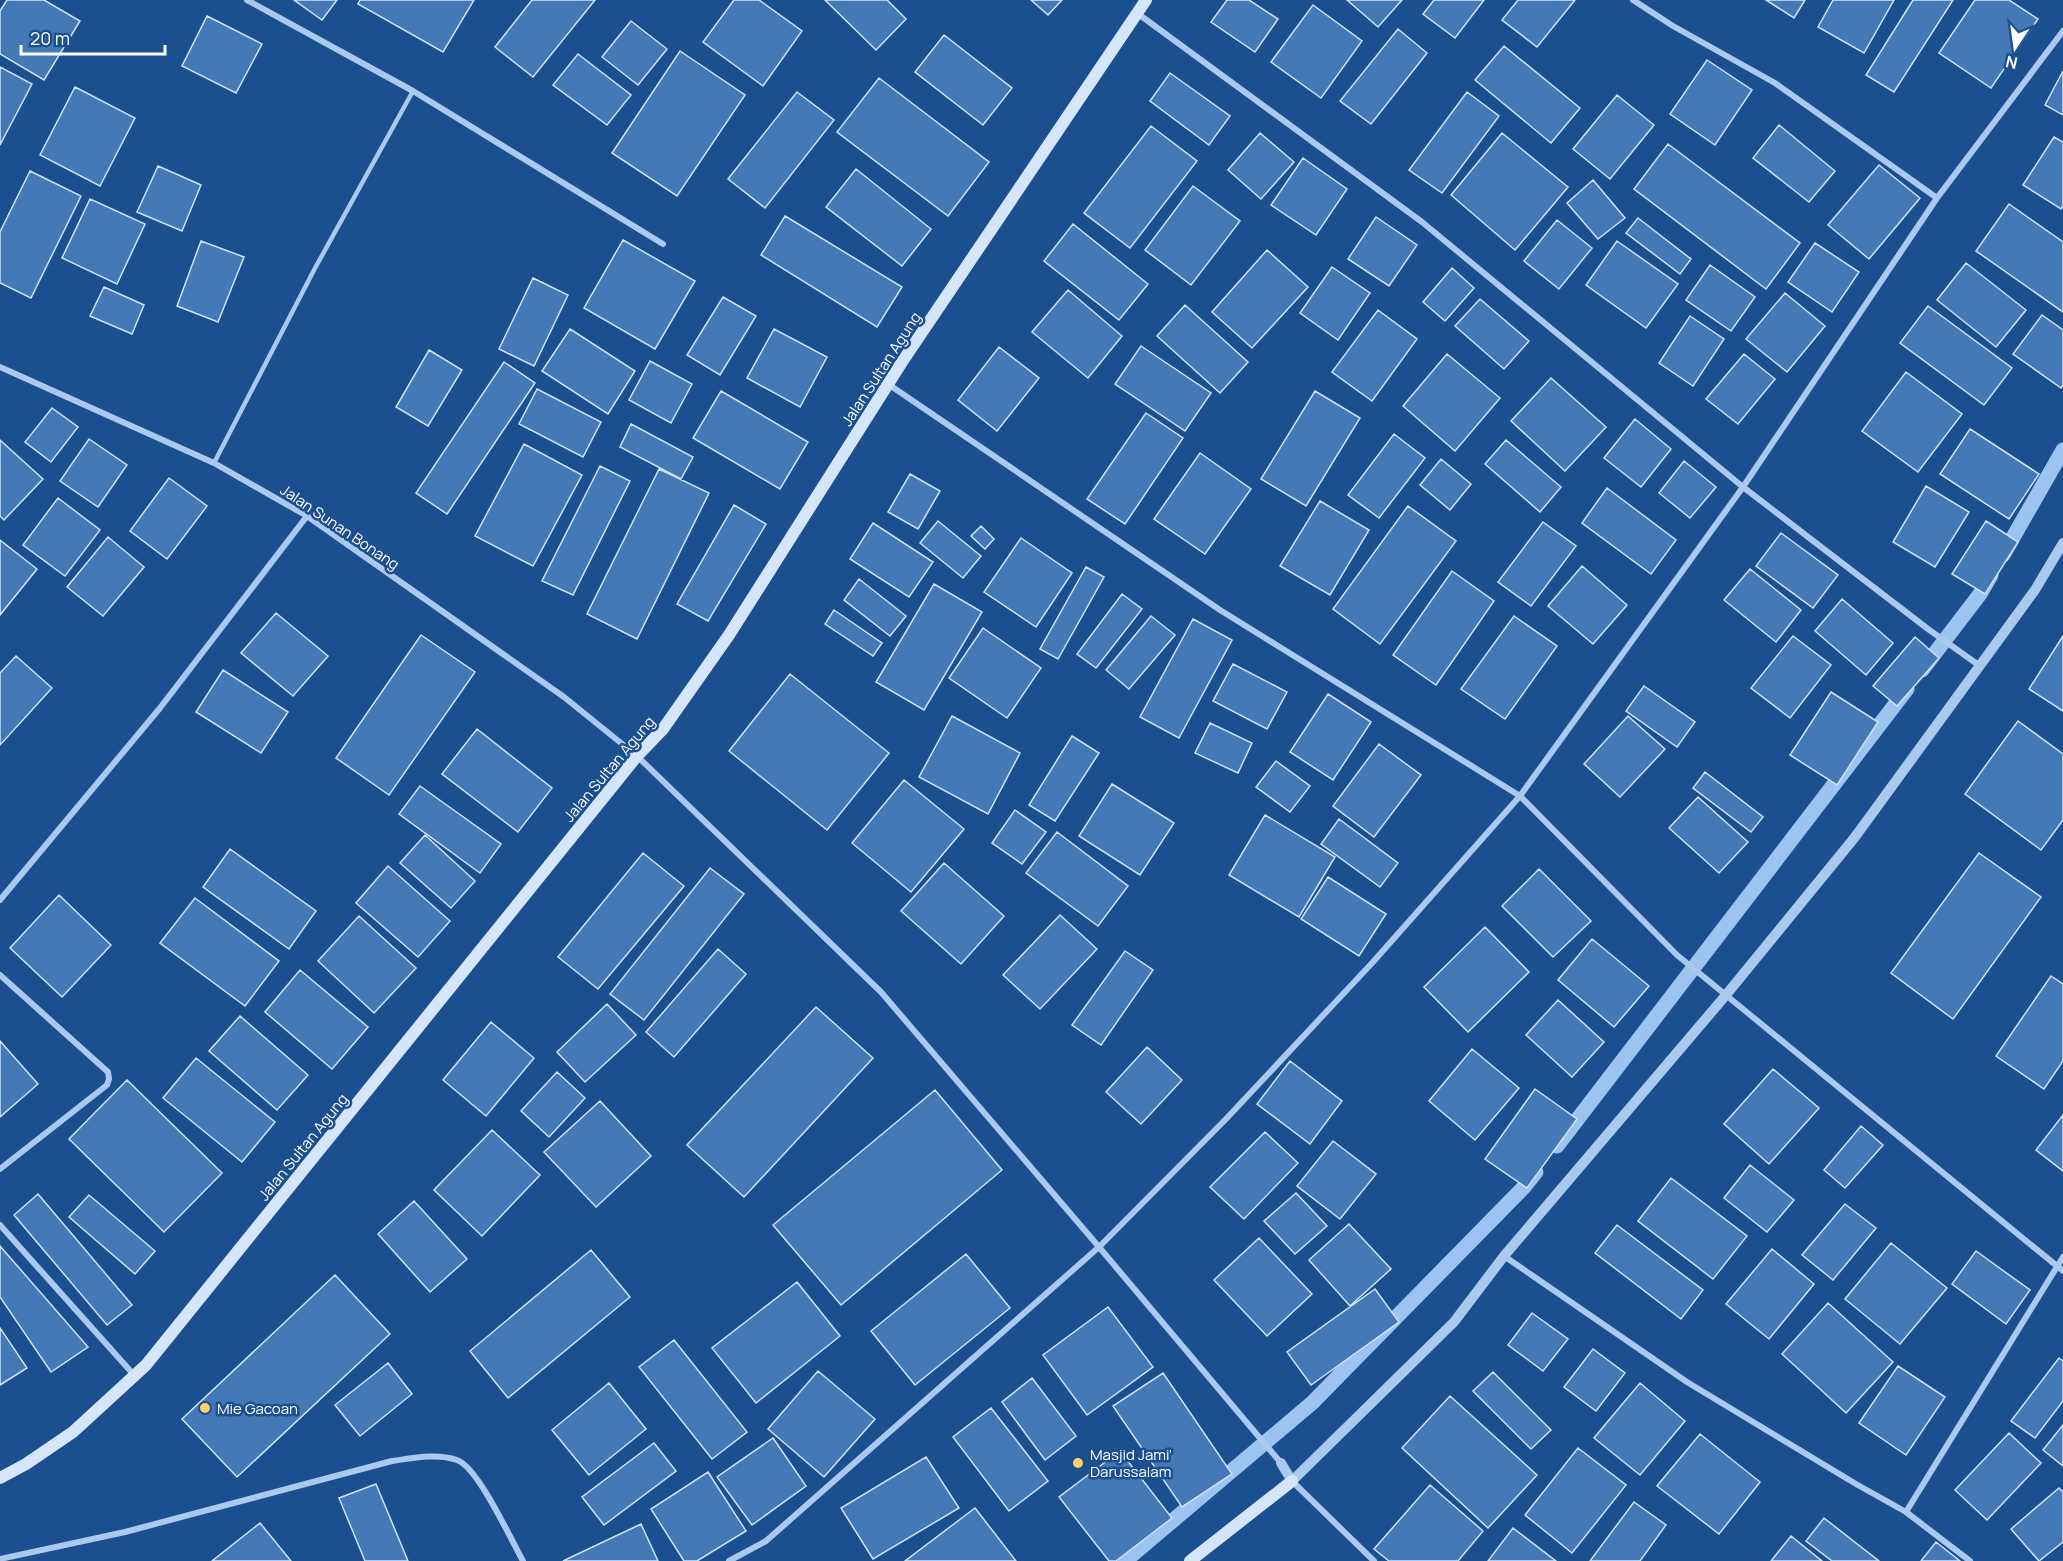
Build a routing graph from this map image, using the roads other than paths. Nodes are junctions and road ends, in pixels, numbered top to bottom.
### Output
1 (247, 0) edge
2 (1146, 0) edge
3 (1633, 0) edge
4 (1137, 13) junction
5 (2063, 31) edge
6 (413, 91) junction
7 (1937, 198) junction
8 (663, 244) dead end
9 (0, 367) edge
10 (888, 384) junction
11 (214, 463) junction
12 (1743, 487) junction
13 (307, 516) junction
14 (2063, 543) edge
15 (1980, 666) junction
16 (637, 756) junction
17 (1520, 796) junction
18 (0, 900) edge
19 (0, 975) edge
20 (1726, 995) junction
21 (0, 1170) edge
22 (0, 1225) edge
23 (1100, 1247) junction
24 (1504, 1256) junction
25 (2063, 1257) edge
26 (2060, 1269) edge
27 (134, 1375) junction
28 (1281, 1463) joint
29 (0, 1478) edge
30 (1292, 1481) junction
31 (1906, 1512) junction
32 (0, 1559) edge
33 (523, 1561) edge
34 (729, 1561) edge
35 (1190, 1561) edge
36 (1374, 1561) edge
37 (1970, 1561) edge

1 - 6 street
2 - 4 main road, Jalan Sultan Agung
3 - 7 street
4 - 10 main road, Jalan Sultan Agung
4 - 12 street
5 - 7 street
6 - 8 street
6 - 11 lane
7 - 12 street
9 - 11 street, Jalan Sunan Bonang
10 - 16 main road, Jalan Sultan Agung
10 - 17 street
11 - 13 street, Jalan Sunan Bonang
12 - 15 street
12 - 17 street
13 - 16 street, Jalan Sunan Bonang
13 - 18 street
14 - 15 street
15 - 20 street
16 - 23 street, Jalan Sunan Bonang
16 - 27 main road, Jalan Sultan Agung
17 - 20 street
17 - 23 street
19 - 21 street
20 - 24 street
20 - 26 street
22 - 27 street
23 - 28 street, Jalan Sunan Bonang
23 - 34 street
24 - 30 street
24 - 31 street
25 - 26 street
26 - 31 street
27 - 29 main road, Jalan Sultan Agung
28 - 30 street
30 - 35 main road
30 - 36 street
31 - 37 street
32 - 33 street

